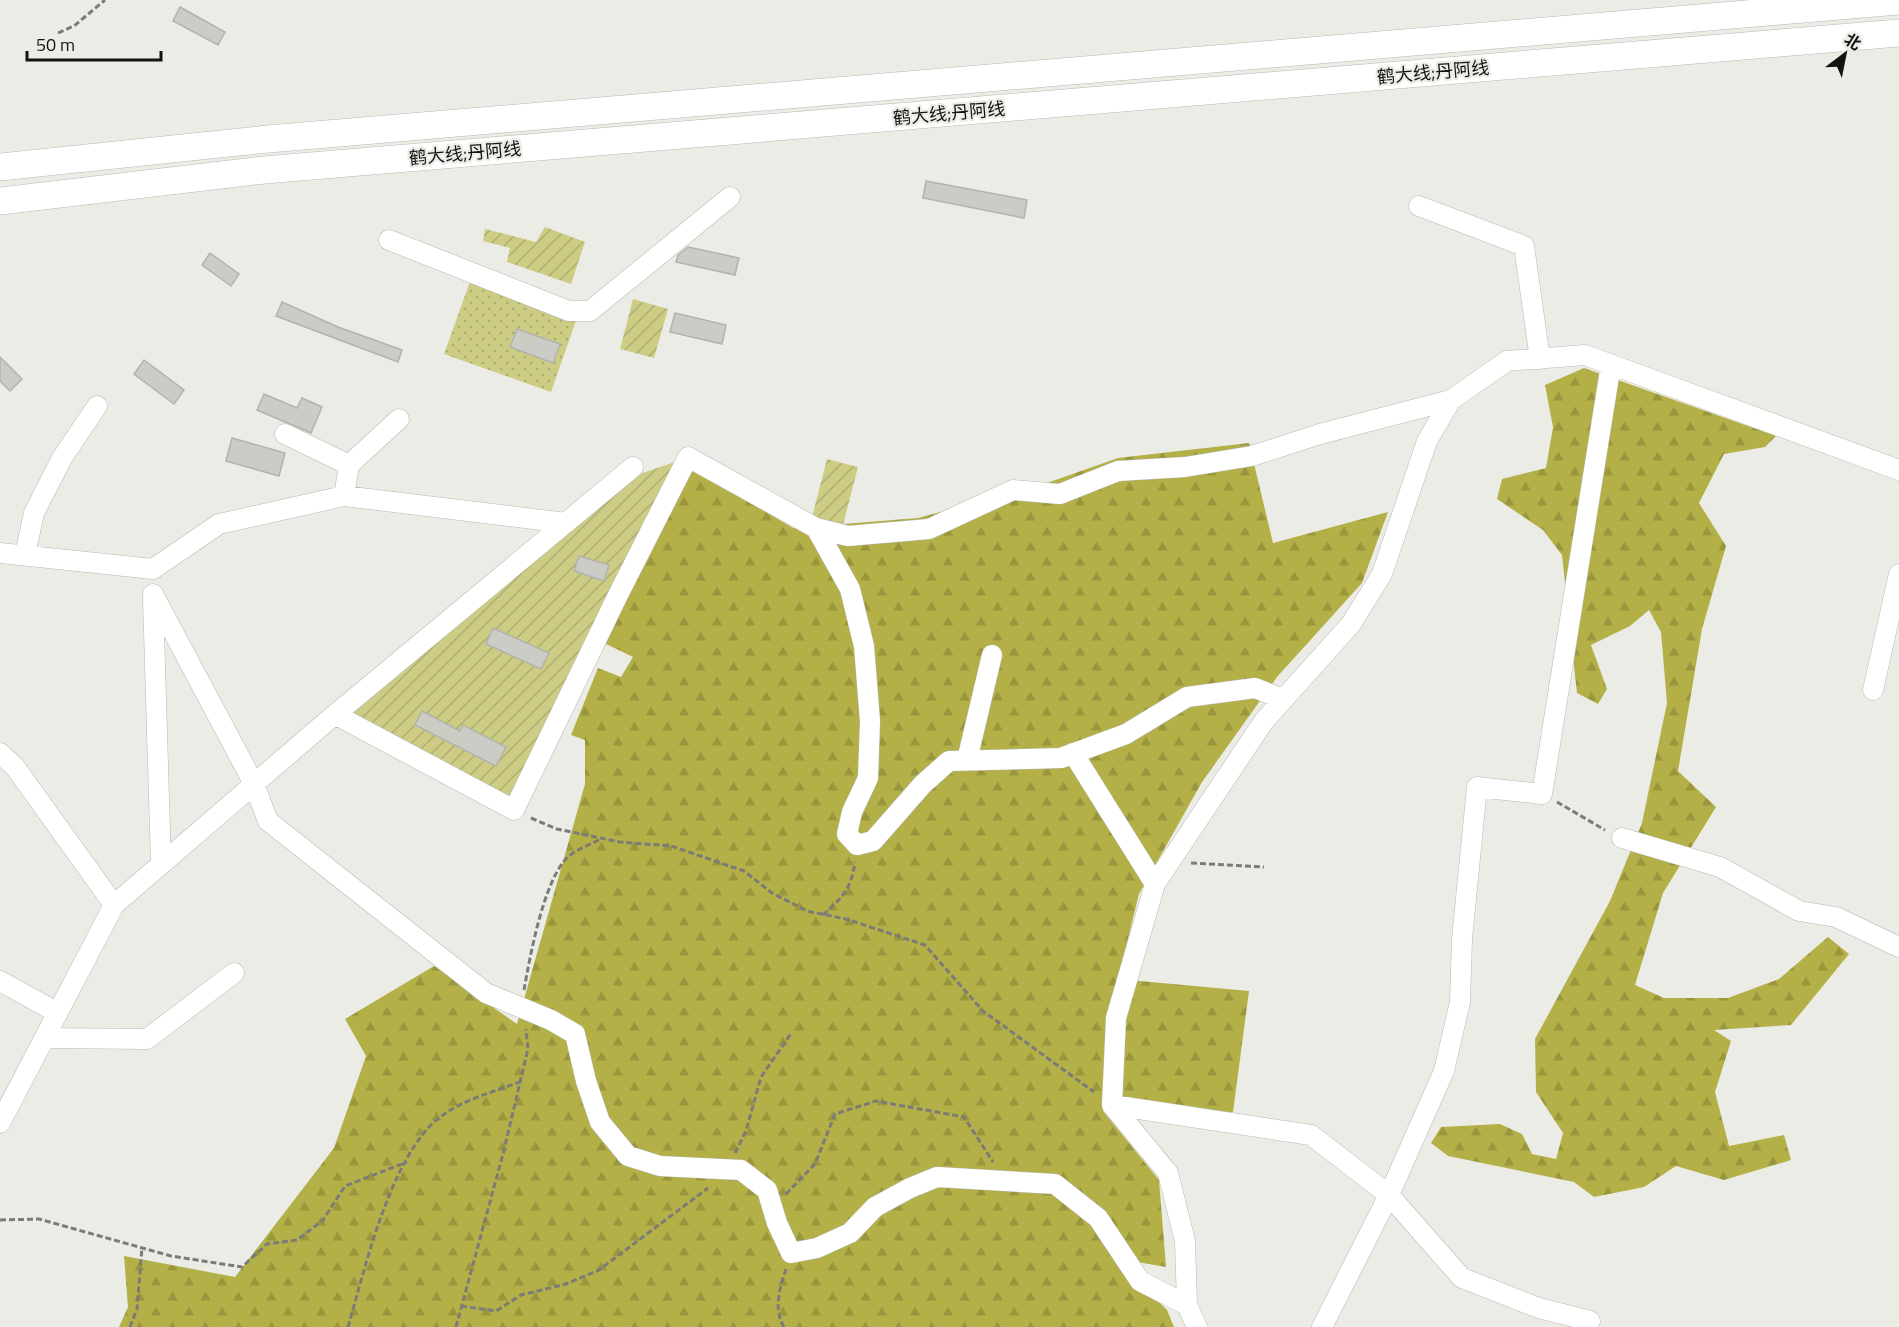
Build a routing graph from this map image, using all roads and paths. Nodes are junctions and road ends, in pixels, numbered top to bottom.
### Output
1 (105, 0) edge
2 (1899, 0) edge
3 (58, 33) dead end
4 (1899, 33) edge
5 (0, 167) edge
6 (730, 197) dead end
7 (0, 201) edge
8 (1419, 206) dead end
9 (389, 240) dead end
10 (1540, 358) junction
11 (1611, 364) junction
12 (1450, 400) junction
13 (98, 406) dead end
14 (399, 419) dead end
15 (285, 434) dead end
16 (349, 465) junction
17 (633, 467) dead end
18 (1899, 470) edge
19 (344, 496) junction
20 (566, 523) junction
21 (816, 528) junction
22 (0, 553) edge
23 (25, 555) junction
24 (153, 569) junction
25 (1899, 574) edge
26 (153, 594) junction
27 (992, 655) dead end
28 (1873, 690) dead end
29 (1283, 699) junction
30 (336, 715) junction
31 (0, 753) edge
32 (1073, 753) junction
33 (967, 760) junction
34 (254, 784) junction
35 (1542, 794) junction
36 (514, 810) junction
37 (603, 838) junction
38 (1622, 838) joint
39 (857, 845) junction
40 (1171, 861) junction
41 (161, 864) junction
42 (1264, 867) dead end
43 (1155, 884) junction
44 (114, 904) junction
45 (823, 915) junction
46 (1899, 946) edge
47 (234, 973) dead end
48 (0, 981) edge
49 (525, 1010) junction
50 (58, 1013) junction
51 (792, 1032) dead end
52 (46, 1038) junction
53 (520, 1082) junction
54 (1112, 1105) junction
55 (0, 1123) edge
56 (407, 1162) junction
57 (727, 1170) junction
58 (1006, 1181) junction
59 (1389, 1195) junction
60 (772, 1204) junction
61 (0, 1220) edge
62 (142, 1248) junction
63 (791, 1253) junction
64 (1187, 1305) junction
65 (461, 1306) junction
66 (1590, 1321) dead end
67 (130, 1327) edge
68 (348, 1327) edge
69 (456, 1327) edge
70 (784, 1327) edge
71 (1197, 1327) edge
72 (1322, 1327) edge

1 - 3 path
2 - 5 highway, 鹤大线;丹阿线
4 - 7 highway, 鹤大线;丹阿线
6 - 9 street
8 - 10 street
10 - 11 street
10 - 12 street
11 - 18 street
11 - 35 street
12 - 21 street
12 - 29 street
13 - 23 street
14 - 16 street
15 - 16 street
16 - 19 street
17 - 20 street
19 - 20 street
19 - 24 street
20 - 30 street
21 - 36 street
21 - 39 street
22 - 23 street
23 - 24 street
24 - 26 street
25 - 28 street
26 - 34 street
26 - 41 street
27 - 33 street
29 - 32 street
29 - 40 street
30 - 34 street
30 - 36 street
31 - 44 street
32 - 33 street
32 - 43 street
33 - 39 street
34 - 41 street
34 - 49 street
35 - 38 path
35 - 59 street
36 - 37 path
37 - 45 path
37 - 49 path
38 - 46 street
39 - 45 path
40 - 42 path
40 - 43 street
41 - 44 street
43 - 54 street
44 - 50 street
45 - 54 path
47 - 52 street
48 - 50 street
49 - 53 path
49 - 57 street
50 - 52 street
51 - 57 path
52 - 55 street
53 - 56 path
53 - 65 path
54 - 59 street
54 - 64 street
56 - 62 path
56 - 68 path
57 - 60 street
57 - 65 path
58 - 60 path
58 - 63 street
58 - 64 street
59 - 66 street
59 - 72 street
60 - 63 street
61 - 62 path
62 - 67 path
63 - 70 path
64 - 71 street
65 - 69 path

